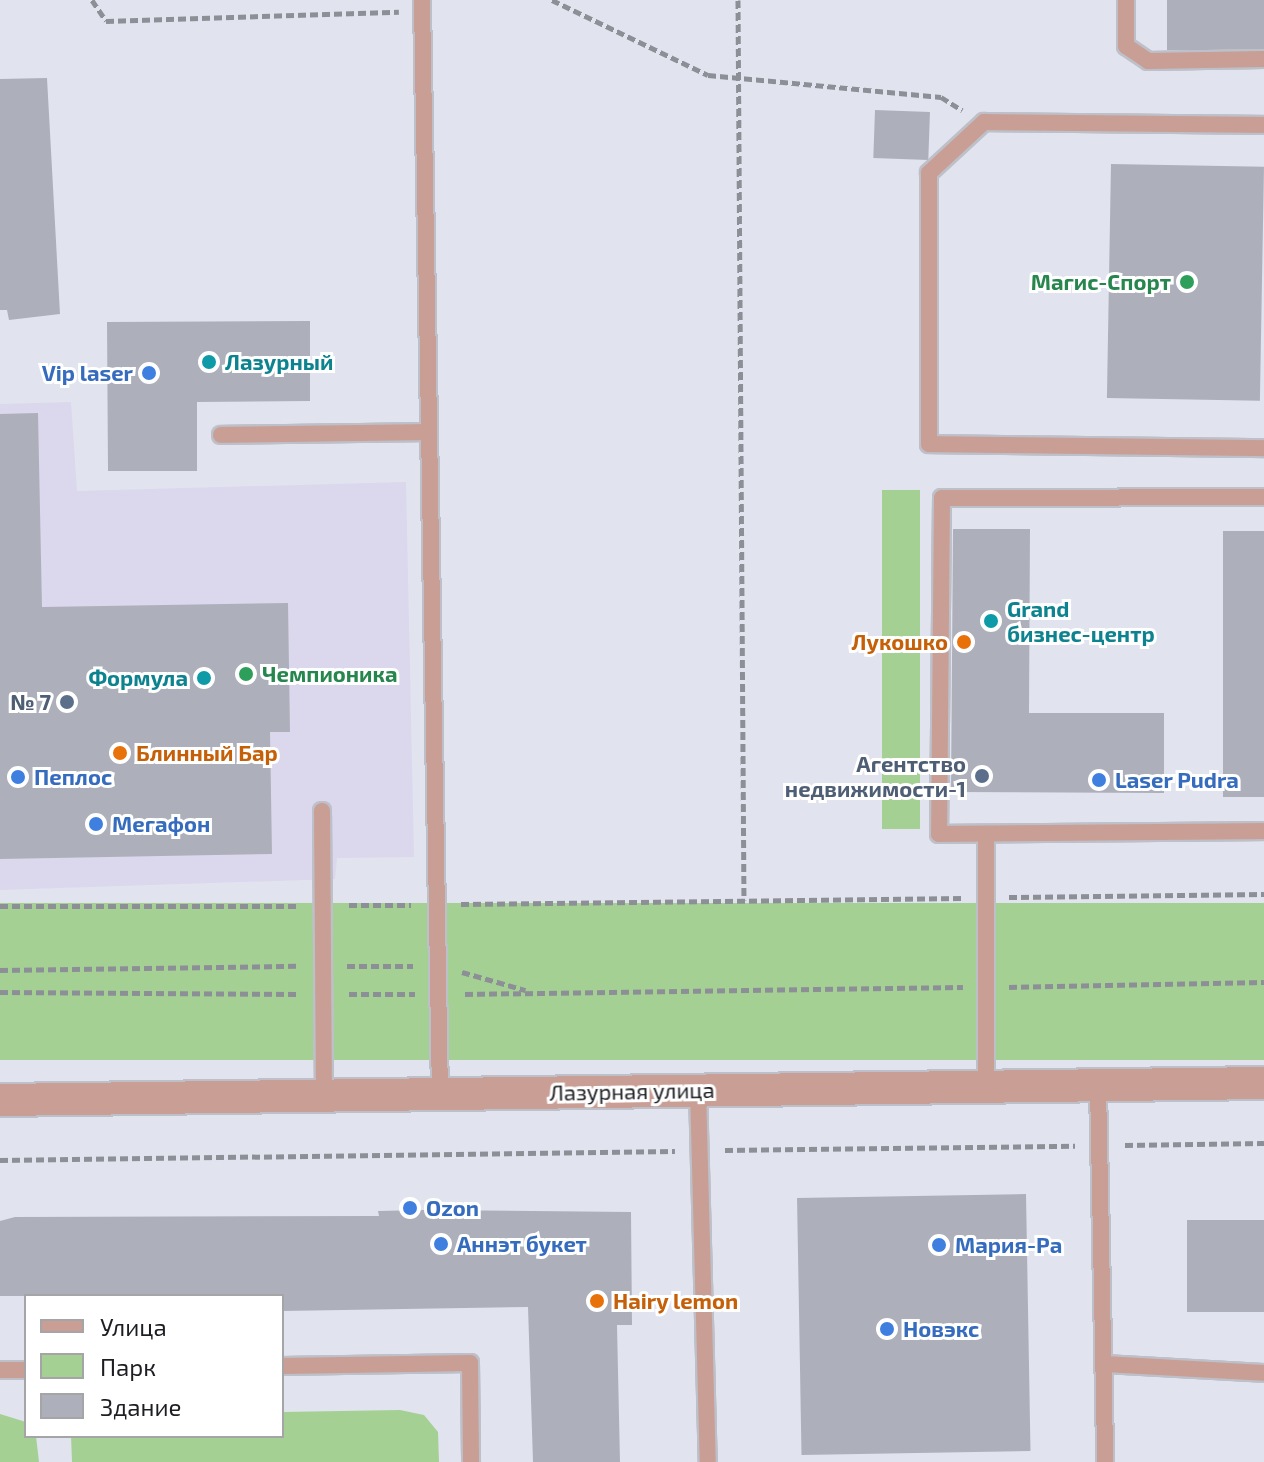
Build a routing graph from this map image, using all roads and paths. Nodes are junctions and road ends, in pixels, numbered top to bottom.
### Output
1 (92, 0) edge
2 (552, 0) edge
3 (738, 0) edge
4 (1126, 0) edge
5 (421, 3) edge
6 (1264, 59) edge
7 (738, 78) junction
8 (984, 122) junction
9 (1264, 125) edge
10 (424, 432) junction
11 (221, 435) dead end
12 (1264, 448) edge
13 (1264, 497) edge
14 (322, 811) dead end
15 (1264, 831) edge
16 (986, 834) junction
17 (1264, 894) edge
18 (987, 897) junction
19 (744, 900) junction
20 (437, 904) junction
21 (0, 906) edge
22 (322, 906) junction
23 (322, 966) junction
24 (438, 966) junction
25 (0, 970) edge
26 (1264, 982) edge
27 (986, 987) junction
28 (0, 992) edge
29 (534, 993) junction
30 (322, 994) junction
31 (438, 994) junction
32 (1264, 1083) edge
33 (1098, 1085) junction
34 (986, 1086) junction
35 (698, 1090) junction
36 (440, 1094) junction
37 (324, 1096) junction
38 (0, 1100) edge
39 (1264, 1143) edge
40 (1099, 1145) junction
41 (699, 1151) junction
42 (0, 1160) edge
43 (1104, 1364) junction
44 (284, 1366) edge
45 (0, 1370) edge
46 (24, 1370) edge
47 (1264, 1373) edge
48 (471, 1462) edge
49 (708, 1462) edge
50 (1105, 1462) edge

1 - 5 path
2 - 7 path
3 - 7 path
4 - 6 lane
5 - 10 lane
7 - 8 path
7 - 19 path
8 - 9 lane
8 - 12 lane
10 - 11 lane
10 - 20 lane
13 - 16 lane
14 - 22 lane
15 - 16 lane
16 - 18 lane
17 - 18 path
18 - 19 path
18 - 27 lane
19 - 20 path
20 - 22 path
20 - 24 lane
21 - 22 path
22 - 23 lane
23 - 24 path
23 - 25 path
23 - 30 lane
24 - 29 path
24 - 31 lane
26 - 27 path
27 - 29 path
27 - 34 lane
28 - 30 path
29 - 31 path
30 - 31 path
30 - 37 lane
31 - 36 lane
32 - 33 street, Лазурная улица
33 - 34 street, Лазурная улица
33 - 40 lane
34 - 35 street, Лазурная улица
35 - 36 street, Лазурная улица
35 - 41 lane
36 - 37 street, Лазурная улица
37 - 38 street, Лазурная улица
39 - 40 path
40 - 41 path
40 - 43 lane
41 - 42 path
41 - 49 lane
43 - 47 lane
43 - 50 lane
44 - 48 lane
45 - 46 lane

